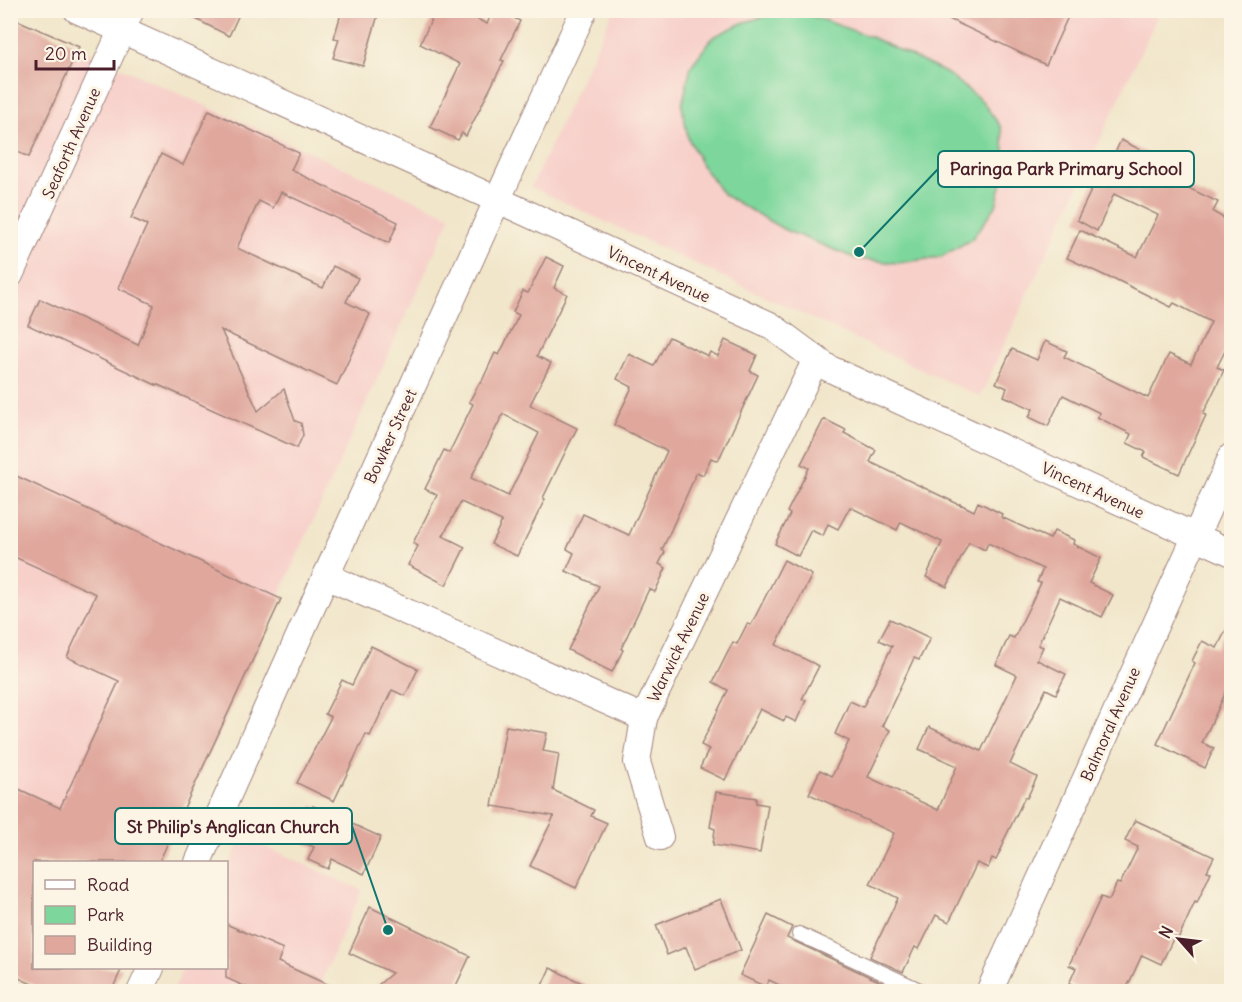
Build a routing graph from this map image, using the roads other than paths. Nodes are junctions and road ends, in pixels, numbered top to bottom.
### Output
1 (77, 10) edge
2 (584, 10) edge
3 (126, 21) edge
4 (498, 200) junction
5 (10, 275) edge
6 (816, 359) junction
7 (1232, 456) edge
8 (1195, 537) junction
9 (1232, 553) edge
10 (326, 576) junction
11 (644, 718) junction
12 (660, 837) dead end
13 (198, 861) edge
14 (799, 934) dead end
15 (151, 969) edge
16 (140, 992) edge
17 (924, 992) edge
18 (989, 992) edge

1 - 3 street, Vincent Avenue
2 - 4 street, Bowker Street
3 - 4 street, Vincent Avenue
3 - 5 street, Seaforth Avenue
4 - 6 street, Vincent Avenue
4 - 10 street, Bowker Street
6 - 8 street, Vincent Avenue
6 - 11 street, Warwick Avenue
7 - 8 street, Balmoral Avenue
8 - 9 street, Vincent Avenue
8 - 18 street, Balmoral Avenue
10 - 11 street, Warwick Avenue
10 - 13 street, Bowker Street
11 - 12 street
14 - 17 lane
15 - 16 street

